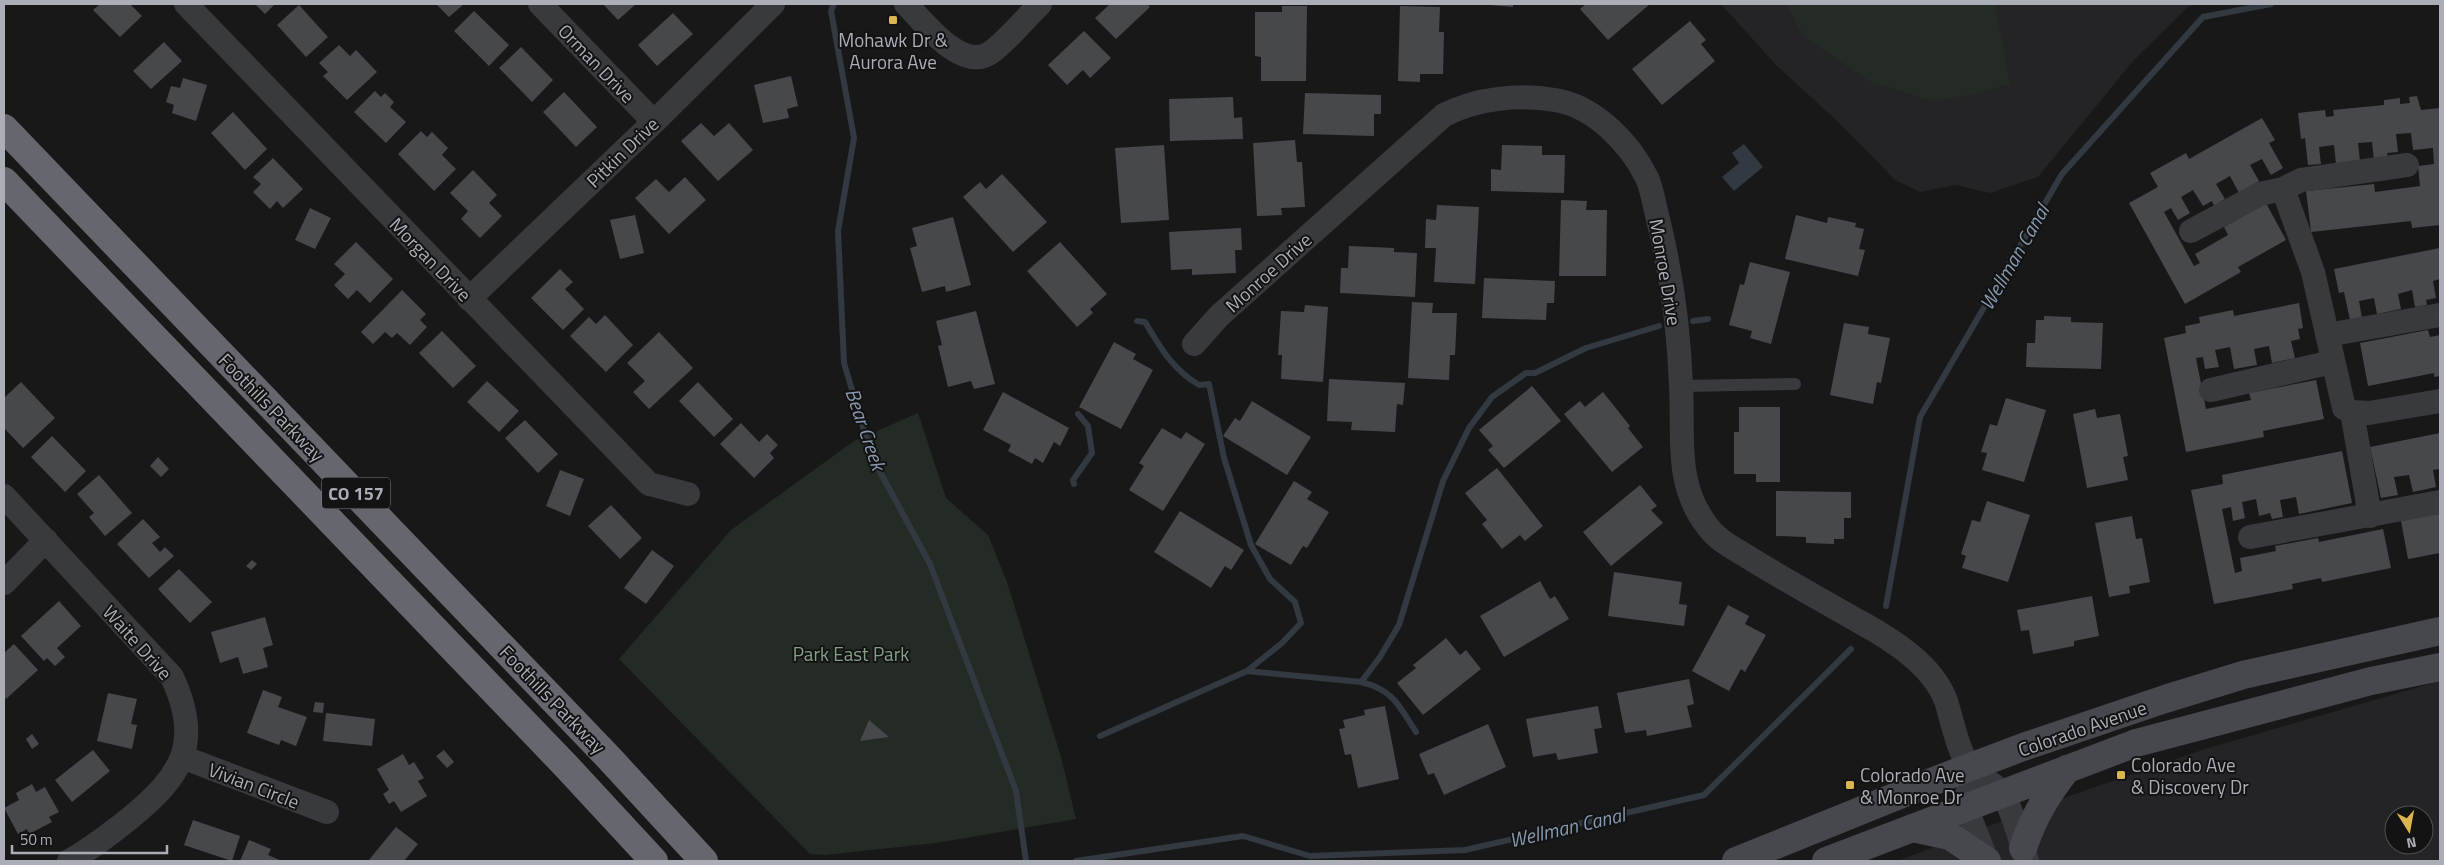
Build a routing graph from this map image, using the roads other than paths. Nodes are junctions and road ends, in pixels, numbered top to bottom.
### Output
1 (186, 4) edge
2 (540, 4) edge
3 (774, 4) edge
4 (906, 4) edge
5 (1040, 4) edge
6 (654, 122) junction
7 (4, 128) edge
8 (2407, 165) dead end
9 (4, 181) edge
10 (2283, 189) junction
11 (2191, 231) dead end
12 (469, 299) junction
13 (2440, 315) edge
14 (2326, 335) junction
15 (1194, 344) dead end
16 (2332, 362) junction
17 (1795, 384) dead end
18 (1681, 386) junction
19 (2211, 390) dead end
20 (2440, 401) edge
21 (2352, 412) junction
22 (688, 494) dead end
23 (4, 496) edge
24 (2440, 502) edge
25 (2370, 516) junction
26 (2250, 537) dead end
27 (46, 540) junction
28 (4, 583) edge
29 (2440, 631) edge
30 (2440, 667) edge
31 (182, 757) junction
32 (1970, 768) junction
33 (2067, 769) junction
34 (2002, 793) junction
35 (1966, 807) junction
36 (327, 812) dead end
37 (1912, 828) junction
38 (2025, 855) edge
39 (69, 861) edge
40 (654, 861) edge
41 (704, 861) edge
42 (1736, 861) edge
43 (1826, 861) edge
44 (1987, 861) edge

1 - 12 street, Morgan Drive
2 - 6 street, Orman Drive
3 - 6 street, Pitkin Drive
4 - 5 street
6 - 12 street, Pitkin Drive
7 - 41 highway, Foothills Parkway / CO 157
8 - 10 street
9 - 40 highway, Foothills Parkway / CO 157
10 - 11 street
10 - 14 street
12 - 22 street, Morgan Drive
13 - 14 street
14 - 16 street
15 - 18 street, Monroe Drive
16 - 19 street
16 - 21 street
17 - 18 lane
18 - 32 street, Monroe Drive
20 - 21 street
21 - 25 street
23 - 27 street, Waite Drive
24 - 25 street
25 - 26 street
27 - 28 street
27 - 31 street, Waite Drive
29 - 32 main road, Colorado Avenue
30 - 33 main road, Colorado Avenue
31 - 36 street, Vivian Circle
31 - 39 street, Waite Drive
32 - 34 street
32 - 35 street
32 - 42 main road, Colorado Avenue
33 - 34 main road, Colorado Avenue
33 - 38 main road
34 - 35 main road, Colorado Avenue
34 - 38 street
35 - 37 main road, Colorado Avenue
35 - 44 street
37 - 43 main road, Colorado Avenue
37 - 44 main road

